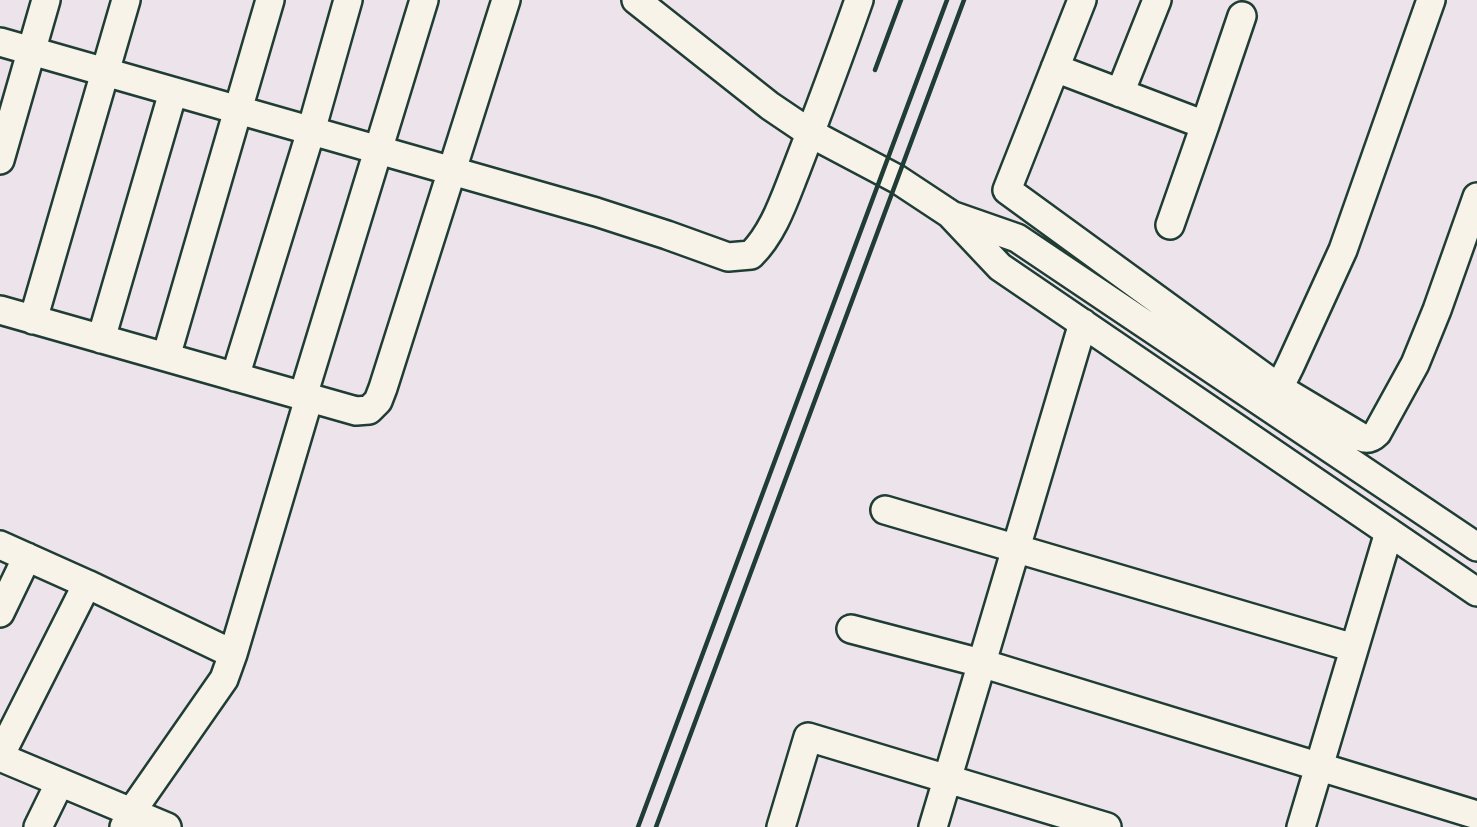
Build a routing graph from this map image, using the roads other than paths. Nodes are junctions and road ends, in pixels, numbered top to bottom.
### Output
1 (46, 0) edge
2 (126, 0) edge
3 (270, 0) edge
4 (348, 0) edge
5 (424, 0) edge
6 (506, 0) edge
7 (636, 0) edge
8 (860, 0) edge
9 (1082, 0) edge
10 (1156, 0) edge
11 (1431, 0) edge
12 (1242, 16) dead end
13 (0, 42) edge
14 (31, 51) junction
15 (1055, 68) junction
16 (105, 72) junction
17 (173, 92) junction
18 (1120, 93) junction
19 (238, 110) junction
20 (1204, 125) junction
21 (311, 131) junction
22 (810, 133) junction
23 (378, 150) junction
24 (0, 160) edge
25 (452, 171) junction
26 (1477, 197) edge
27 (950, 214) junction
28 (1170, 225) dead end
29 (0, 310) edge
30 (33, 320) junction
31 (1083, 323) junction
32 (100, 339) junction
33 (166, 357) junction
34 (235, 377) junction
35 (1279, 388) junction
36 (306, 397) junction
37 (885, 510) dead end
38 (1389, 532) junction
39 (0, 545) edge
40 (1477, 547) edge
41 (1016, 548) junction
42 (27, 557) junction
43 (87, 584) junction
44 (1477, 591) edge
45 (0, 613) edge
46 (851, 629) dead end
47 (1354, 648) junction
48 (233, 654) junction
49 (981, 663) junction
50 (0, 756) edge
51 (1319, 766) junction
52 (947, 780) junction
53 (60, 782) junction
54 (1477, 815) edge
55 (128, 819) edge
56 (38, 827) edge
57 (167, 827) edge
58 (781, 827) edge
59 (933, 827) edge
60 (1107, 827) edge
61 (1301, 827) edge

1 - 14 street
2 - 16 street
3 - 19 street
4 - 21 street
5 - 23 street
6 - 25 street
7 - 22 street
8 - 22 street
9 - 15 street
10 - 18 street
11 - 35 street
12 - 20 street
13 - 14 street
14 - 16 street
14 - 24 street
15 - 18 street
15 - 35 street
16 - 17 street
16 - 30 street
17 - 19 street
17 - 32 street
18 - 20 street
19 - 21 street
19 - 33 street
20 - 28 street
21 - 23 street
21 - 34 street
22 - 25 street
22 - 27 street
23 - 25 street
23 - 36 street
25 - 36 street
26 - 35 street
27 - 31 street
27 - 40 street
29 - 30 street
30 - 32 street
31 - 38 street
31 - 41 street
32 - 33 street
33 - 34 street
34 - 36 street
36 - 48 street
37 - 41 street
38 - 44 street
38 - 47 street
39 - 42 street
41 - 47 street
41 - 49 street
42 - 43 street
42 - 45 street
43 - 48 street
43 - 50 street
46 - 49 street
47 - 51 street
48 - 55 street
49 - 51 street
49 - 52 street
50 - 53 street
51 - 54 street
51 - 61 street
52 - 58 street
52 - 59 street
52 - 60 street
53 - 55 street
53 - 56 street
55 - 57 street

